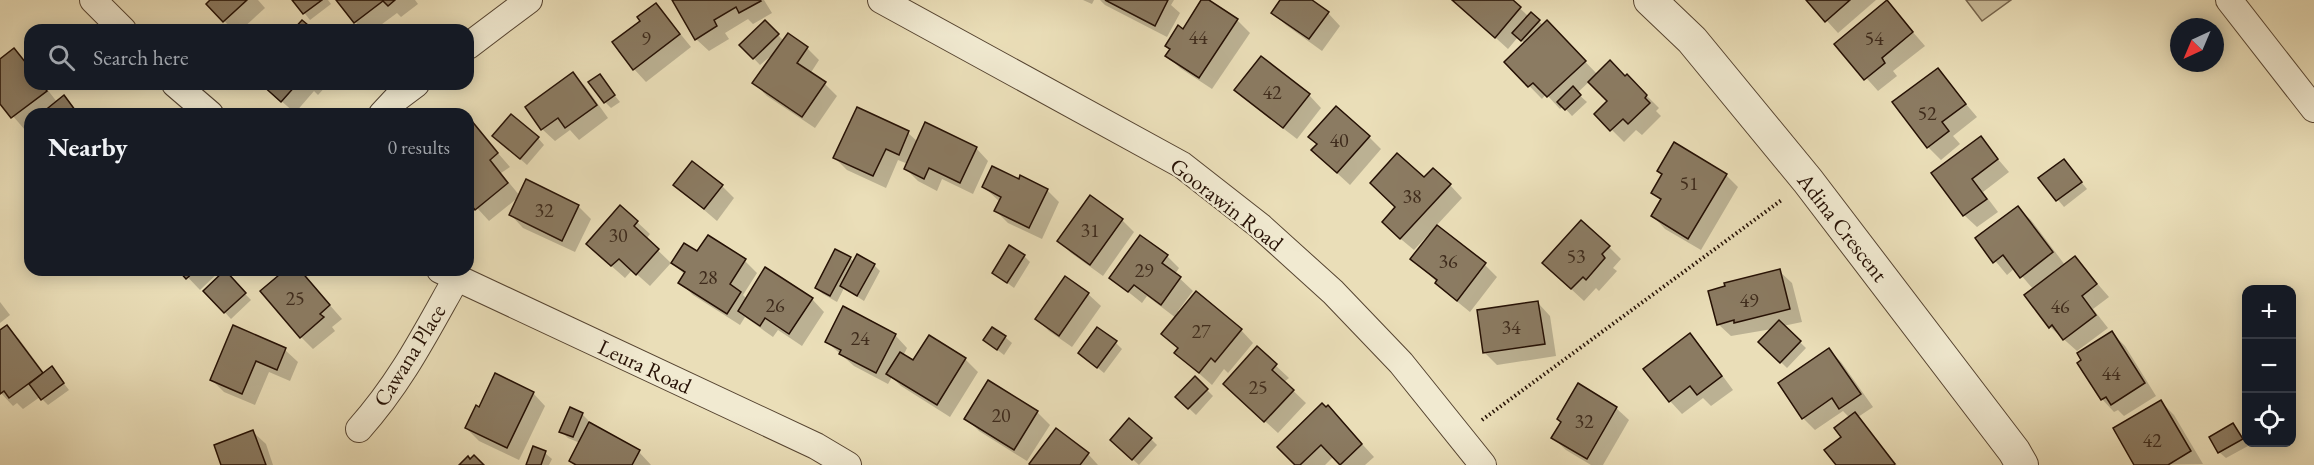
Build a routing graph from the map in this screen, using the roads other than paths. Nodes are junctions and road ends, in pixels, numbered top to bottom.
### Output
1 (93, 0) edge
2 (530, 0) edge
3 (881, 0) edge
4 (1650, 0) edge
5 (2229, 0) edge
6 (117, 24) edge
7 (474, 42) edge
8 (182, 90) edge
9 (408, 90) edge
10 (203, 108) edge
11 (388, 108) edge
12 (2314, 110) edge
13 (447, 276) edge
14 (452, 276) edge
15 (358, 429) dead end
16 (812, 456) edge
17 (848, 465) edge
18 (1483, 465) edge
19 (2022, 465) edge

1 - 6 street
2 - 7 street
3 - 18 street, Goorawin Road
4 - 19 street, Adina Crescent
5 - 12 street
8 - 10 street
9 - 11 street
13 - 15 street, Cawana Place
14 - 16 street, Leura Road
16 - 17 street, Leura Road

